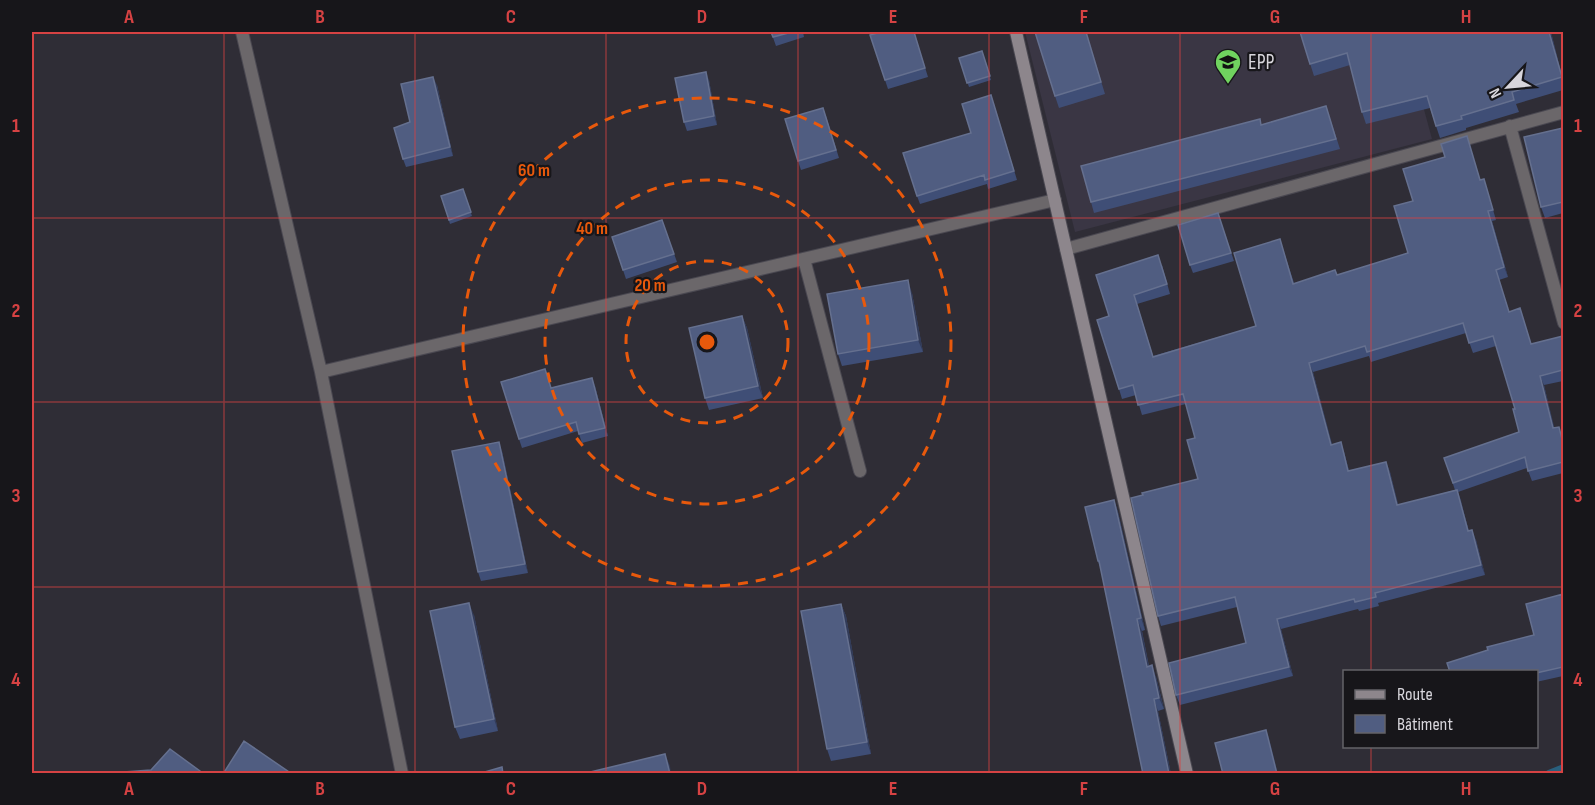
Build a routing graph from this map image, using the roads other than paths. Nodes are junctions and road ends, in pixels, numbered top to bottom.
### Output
1 (242, 32) edge
2 (1016, 32) edge
3 (1563, 112) edge
4 (1510, 126) junction
5 (1055, 200) junction
6 (1066, 249) junction
7 (804, 258) junction
8 (1563, 322) edge
9 (321, 372) junction
10 (860, 471) dead end
11 (402, 774) edge
12 (1187, 774) edge

1 - 9 street
2 - 5 street
3 - 4 street
4 - 6 street
4 - 8 street
5 - 6 street
5 - 7 street
6 - 12 street
7 - 9 street
7 - 10 street
9 - 11 street

